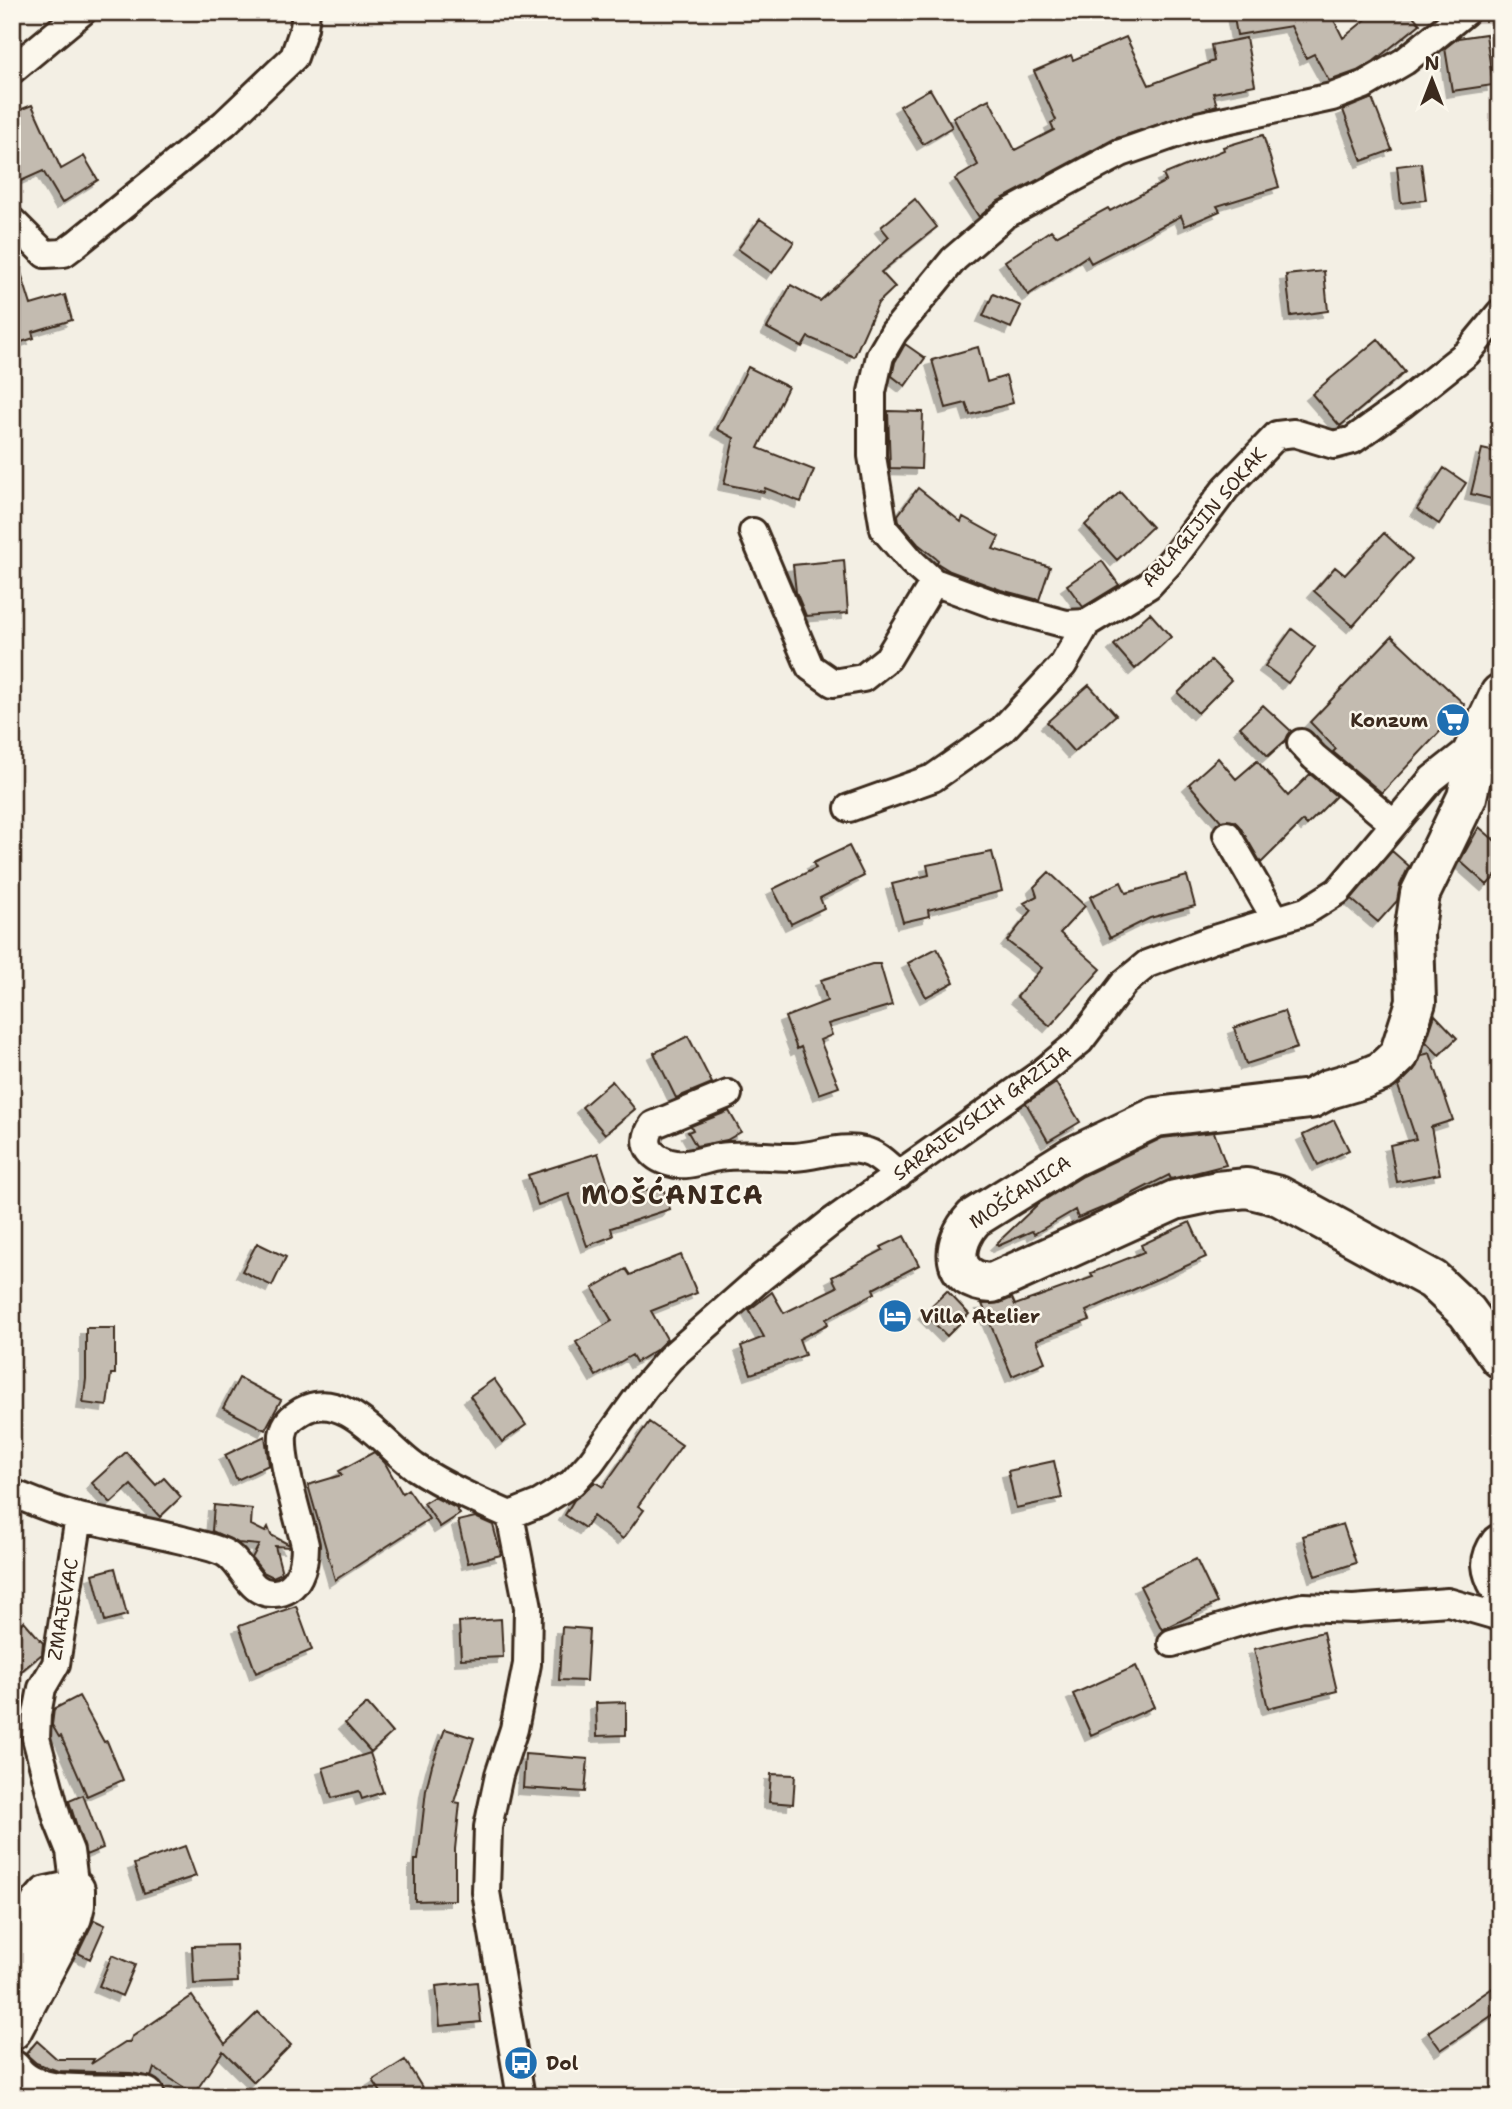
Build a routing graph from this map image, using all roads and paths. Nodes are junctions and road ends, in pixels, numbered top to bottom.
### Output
1 (82, 12) edge
2 (306, 12) edge
3 (1465, 12) edge
4 (12, 70) edge
5 (12, 221) edge
6 (1500, 313) edge
7 (753, 532) dead end
8 (934, 582) junction
9 (1087, 623) junction
10 (1500, 694) edge
11 (1301, 743) dead end
12 (1473, 751) junction
13 (849, 808) dead end
14 (1394, 824) junction
15 (1227, 835) dead end
16 (1276, 920) junction
17 (728, 1094) dead end
18 (899, 1175) junction
19 (1500, 1358) edge
20 (12, 1493) edge
21 (510, 1515) junction
22 (79, 1517) junction
23 (1500, 1544) edge
24 (1500, 1587) edge
25 (1500, 1617) edge
26 (1172, 1643) dead end
27 (75, 1890) junction
28 (12, 1953) edge
29 (12, 2030) edge
30 (12, 2070) edge
31 (145, 2097) edge
32 (521, 2097) edge

1 - 4 street
2 - 5 street
3 - 8 street
6 - 9 street, ABLAGIJIN SOKAK
7 - 8 street
8 - 9 street
9 - 13 street
10 - 12 main road
11 - 14 street
12 - 14 street, SARAJEVSKIH GAZIJA
12 - 19 main road, MOŠĆANICA
14 - 16 street, SARAJEVSKIH GAZIJA
15 - 16 street
16 - 18 street, SARAJEVSKIH GAZIJA
17 - 18 street
18 - 21 street, SARAJEVSKIH GAZIJA
20 - 22 street
21 - 22 street
21 - 32 street
22 - 27 street, ZMAJEVAC
23 - 24 main road
25 - 26 street
27 - 28 main road
27 - 29 main road, ZMAJEVAC
30 - 31 main road

